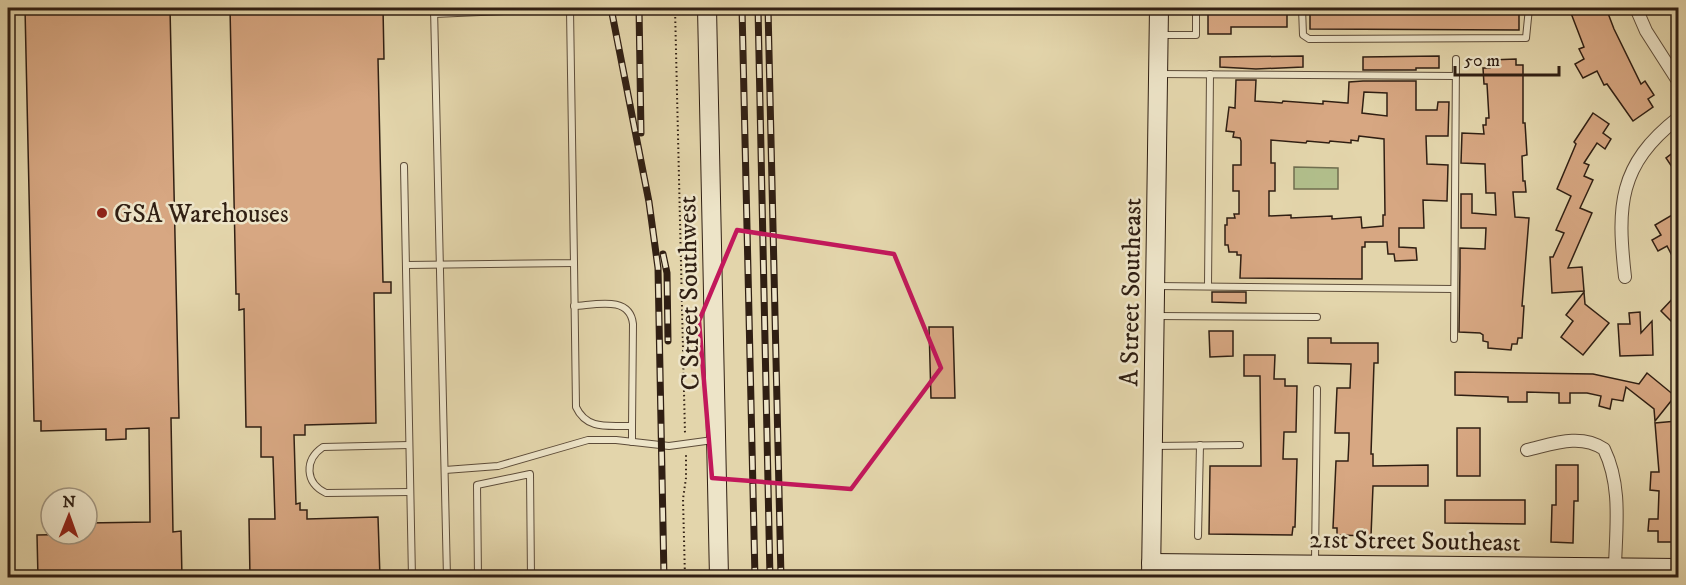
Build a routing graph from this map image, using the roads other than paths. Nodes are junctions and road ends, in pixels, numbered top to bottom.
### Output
1 (707, 8) edge
2 (1159, 8) edge
3 (1196, 8) edge
4 (1302, 8) edge
5 (1529, 8) edge
6 (1635, 8) edge
7 (570, 9) edge
8 (466, 10) edge
9 (434, 11) edge
10 (1159, 35) junction
11 (1456, 59) dead end
12 (1158, 74) junction
13 (1210, 74) junction
14 (1456, 76) junction
15 (1678, 81) edge
16 (1678, 118) edge
17 (404, 166) dead end
18 (574, 263) junction
19 (440, 264) junction
20 (406, 265) junction
21 (1625, 277) dead end
22 (1155, 286) junction
23 (1208, 286) junction
24 (1454, 289) junction
25 (574, 306) junction
26 (1155, 316) junction
27 (1317, 317) dead end
28 (1454, 339) dead end
29 (1317, 389) dead end
30 (632, 426) junction
31 (716, 440) junction
32 (632, 442) junction
33 (409, 445) junction
34 (1200, 445) junction
35 (1240, 445) dead end
36 (1153, 446) junction
37 (1527, 450) dead end
38 (8, 469) edge
39 (445, 470) junction
40 (410, 492) junction
41 (1198, 536) dead end
42 (1315, 564) junction
43 (1615, 567) junction
44 (1678, 568) edge
45 (1151, 570) edge
46 (1543, 572) edge
47 (9, 578) edge
48 (412, 578) edge
49 (447, 578) edge
50 (478, 578) edge
51 (531, 578) edge
52 (719, 578) edge

1 - 31 main road, C Street Southwest
2 - 10 main road, A Street Southeast
3 - 10 lane
4 - 5 lane
6 - 15 street
7 - 8 lane
7 - 18 lane
8 - 9 lane
9 - 19 lane
10 - 12 main road, A Street Southeast
11 - 14 lane
12 - 13 lane
12 - 22 main road, A Street Southeast
13 - 14 lane
13 - 23 lane
14 - 24 lane
16 - 21 street
17 - 20 lane
18 - 19 lane
18 - 25 lane
19 - 20 lane
19 - 39 lane
20 - 33 lane
22 - 23 lane
22 - 26 main road, A Street Southeast
23 - 24 lane
24 - 28 lane
25 - 30 lane
25 - 30 lane
26 - 27 lane
26 - 36 main road, A Street Southeast
29 - 42 lane
30 - 32 lane
31 - 32 lane
31 - 52 main road, C Street Southwest
32 - 39 lane
33 - 40 lane
33 - 40 lane
34 - 35 lane
34 - 36 lane
34 - 41 lane
36 - 45 main road, A Street Southeast
37 - 43 street
38 - 47 lane
39 - 49 lane
40 - 48 lane
42 - 45 main road, 21st Street Southeast
42 - 46 main road, 21st Street Southeast
43 - 44 main road, 21st Street Southeast
43 - 46 main road, 21st Street Southeast
50 - 51 lane

